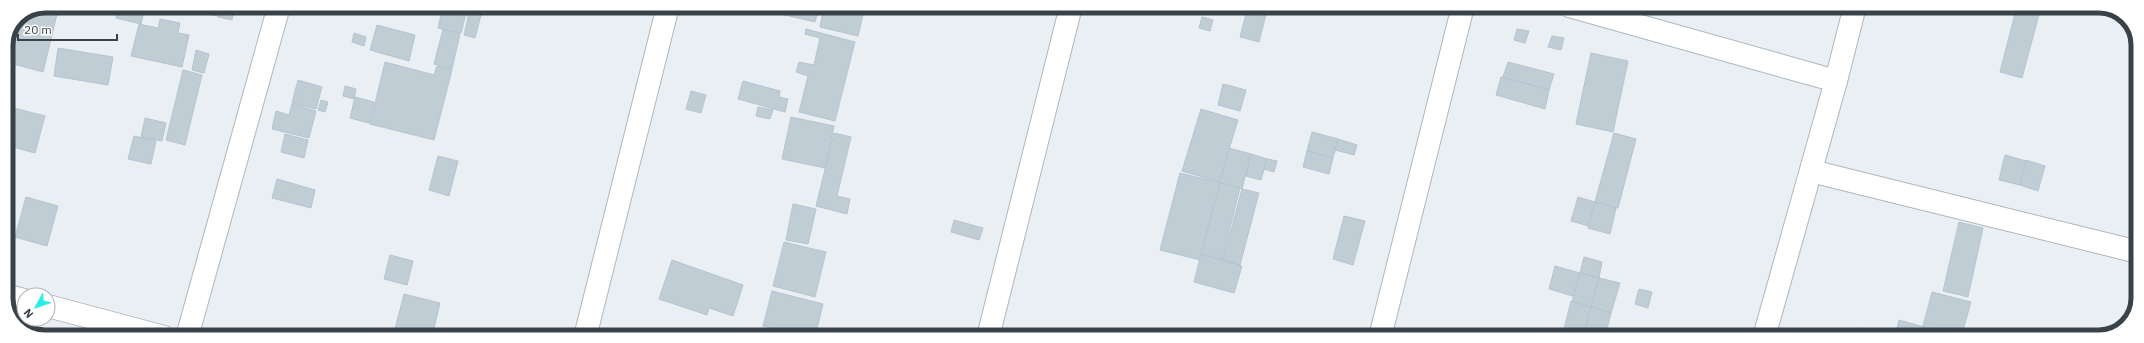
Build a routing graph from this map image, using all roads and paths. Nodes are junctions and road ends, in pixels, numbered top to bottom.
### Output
1 (277, 13) edge
2 (666, 13) edge
3 (1069, 13) edge
4 (1461, 13) edge
5 (1594, 13) edge
6 (1853, 13) edge
7 (1836, 82) junction
8 (1810, 171) junction
9 (2131, 250) edge
10 (56, 308) edge
11 (138, 330) edge
12 (189, 330) edge
13 (587, 330) edge
14 (990, 330) edge
15 (1382, 330) edge
16 (1766, 330) edge

1 - 12 street
2 - 13 street
3 - 14 street
4 - 15 street
5 - 7 street
6 - 7 street
7 - 8 street
8 - 9 street
8 - 16 street
10 - 11 street

